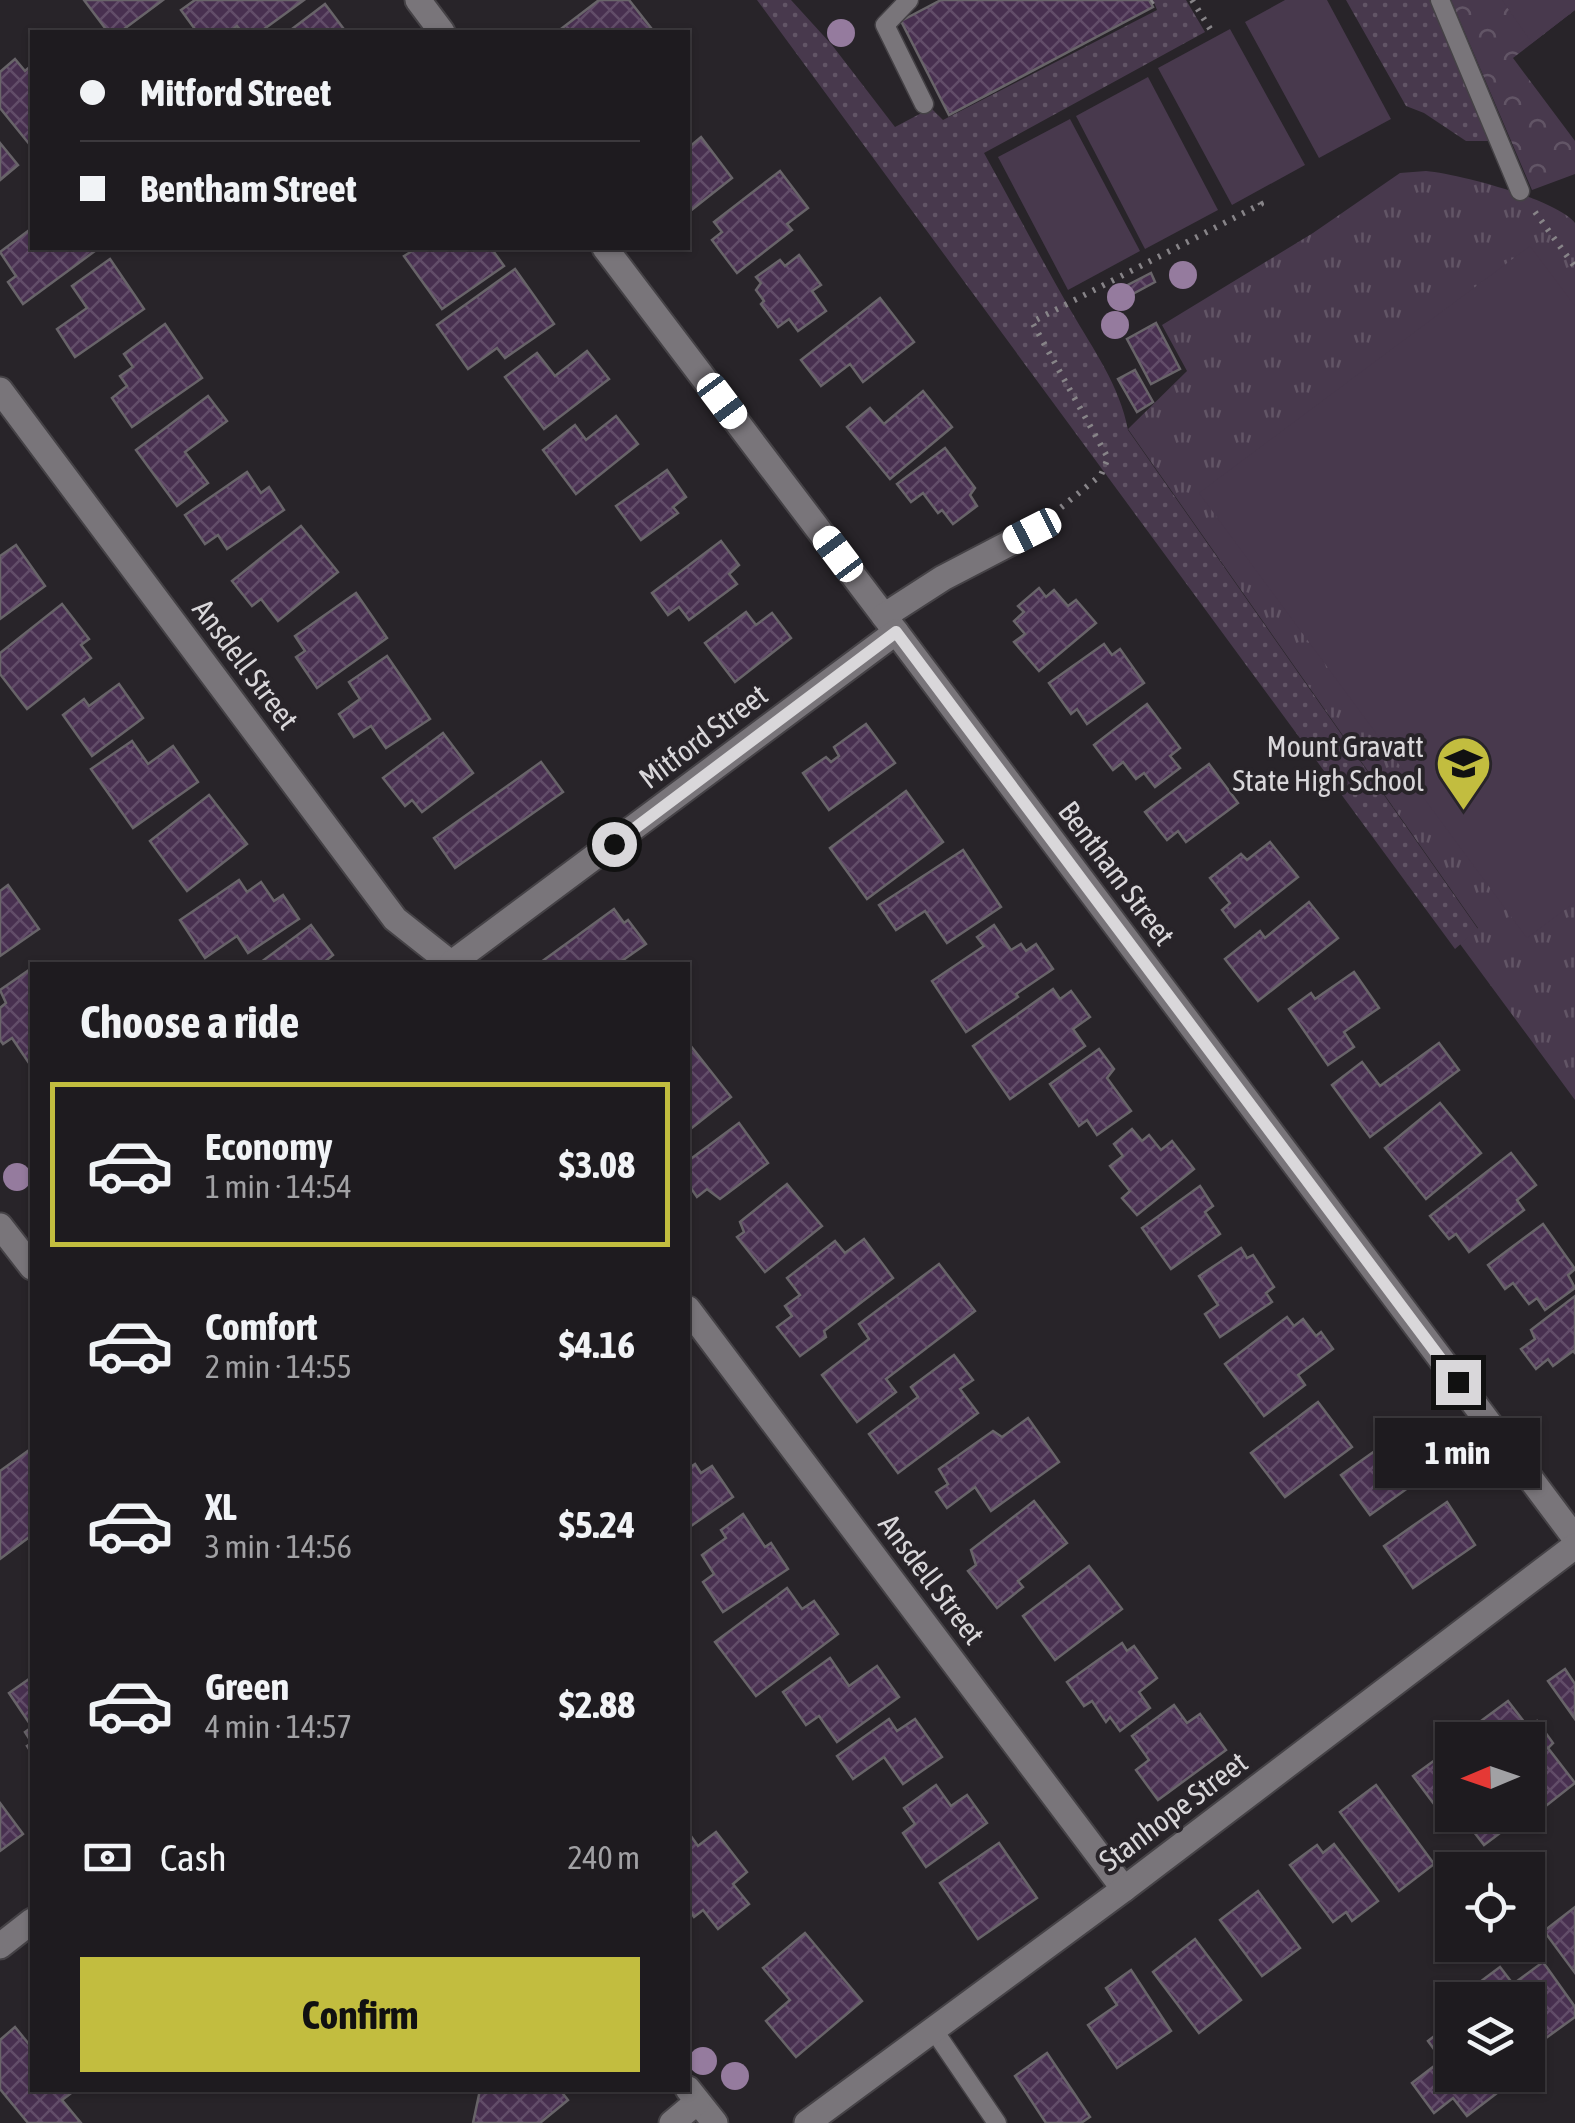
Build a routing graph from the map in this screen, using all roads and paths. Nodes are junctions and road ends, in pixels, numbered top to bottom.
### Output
1 (418, 0) edge
2 (909, 0) edge
3 (1192, 0) edge
4 (1440, 0) edge
5 (440, 30) edge
6 (1214, 34) dead end
7 (924, 104) dead end
8 (1520, 191) joint
9 (1257, 197) dead end
10 (607, 250) edge
11 (1575, 267) edge
12 (0, 390) edge
13 (1032, 531) joint
14 (890, 624) junction
15 (449, 962) edge
16 (455, 962) edge
17 (0, 1226) edge
18 (29, 1256) edge
19 (690, 1311) edge
20 (1575, 1538) edge
21 (1575, 1546) edge
22 (1124, 1888) junction
23 (30, 1924) edge
24 (0, 1946) edge
25 (933, 2029) junction
26 (692, 2096) edge
27 (672, 2123) edge
28 (715, 2123) edge
29 (807, 2123) edge
30 (997, 2123) edge

1 - 5 street
2 - 7 lane
3 - 6 path
4 - 8 lane
8 - 11 path
9 - 13 path
10 - 14 street, Bentham Street
12 - 15 street, Ansdell Street
13 - 14 street, Mitford Street
14 - 16 street, Mitford Street
14 - 20 street, Bentham Street
17 - 18 street
19 - 22 street, Ansdell Street
21 - 22 street, Stanhope Street
22 - 25 street, Stanhope Street
23 - 24 street
25 - 29 street, Stanhope Street
25 - 30 lane
26 - 27 street
26 - 28 street

